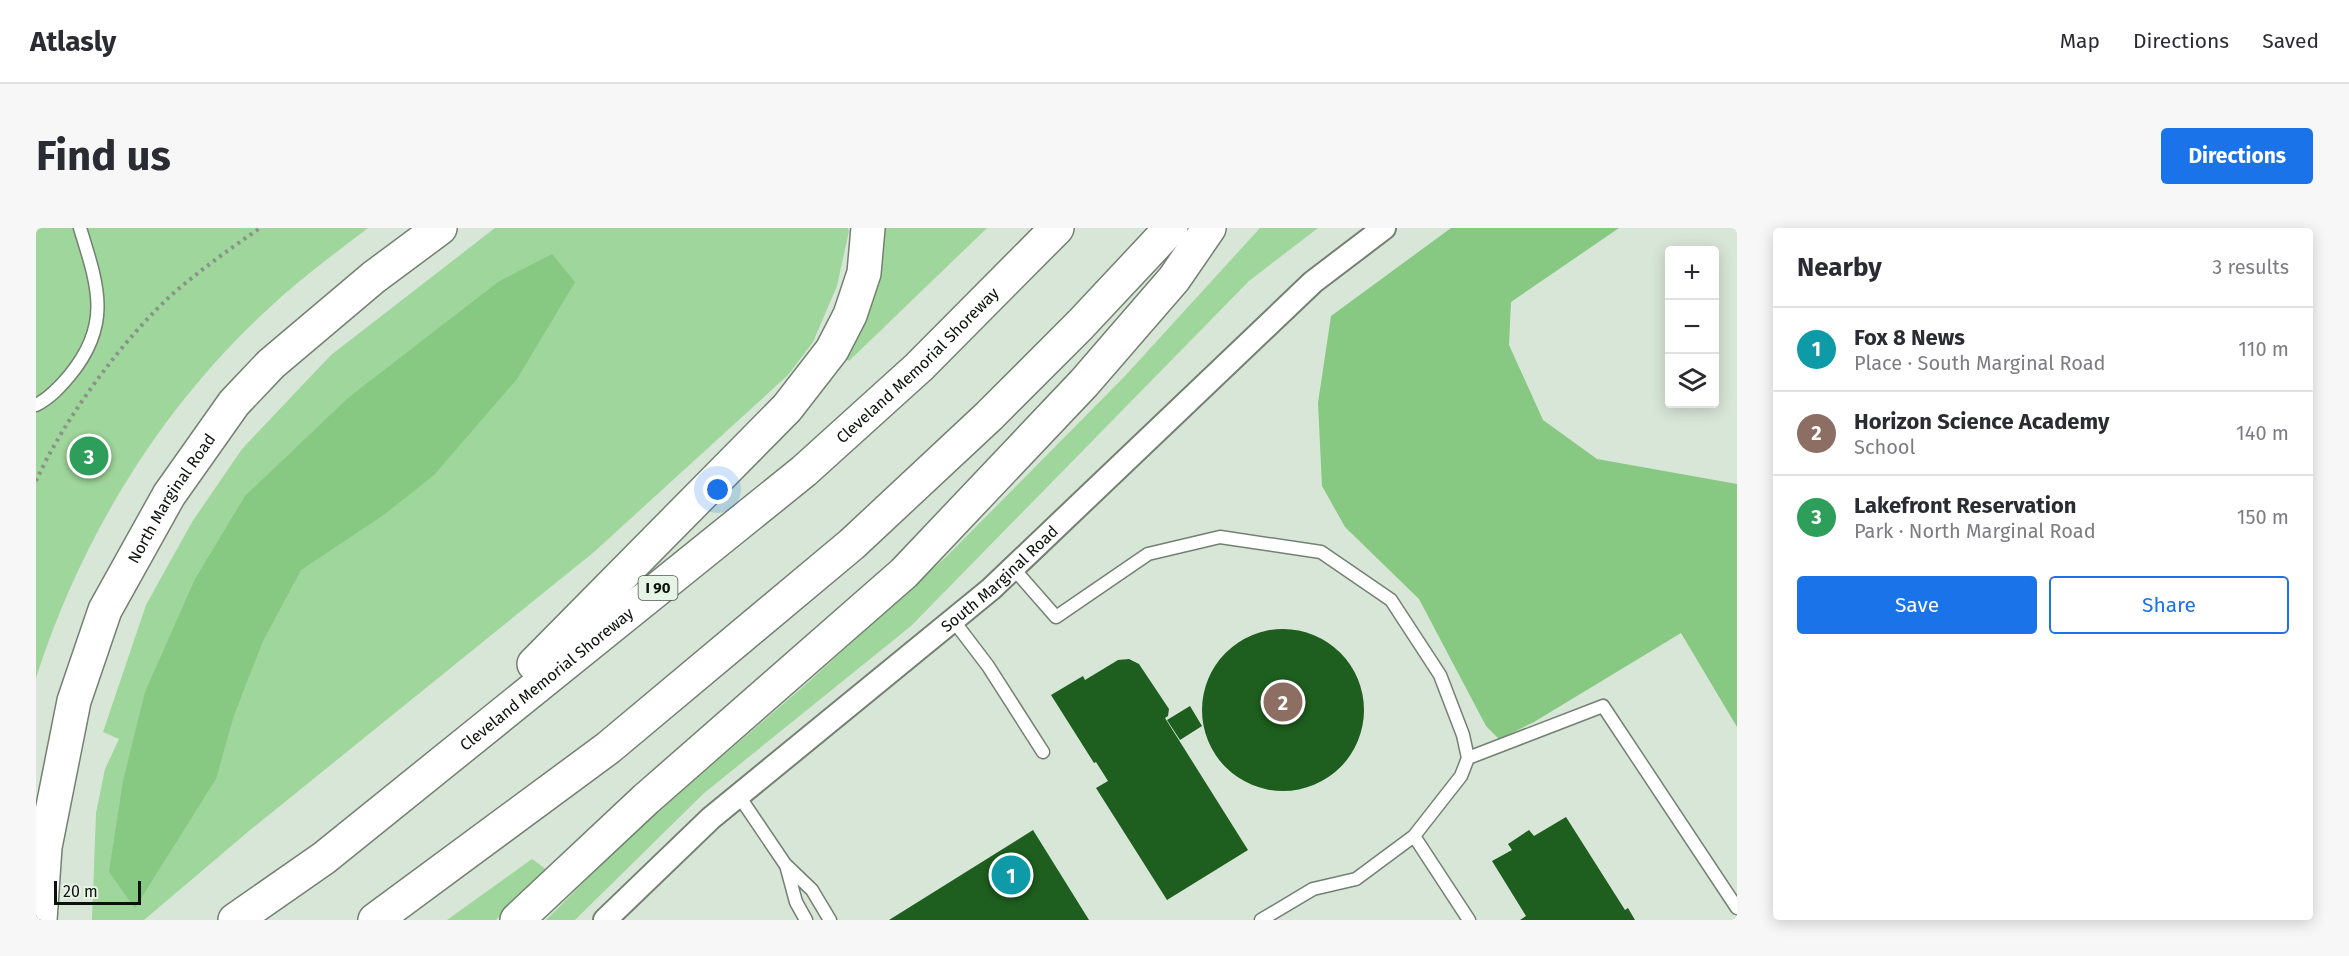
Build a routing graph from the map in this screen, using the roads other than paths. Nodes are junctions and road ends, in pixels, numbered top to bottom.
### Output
1 (80, 228) edge
2 (440, 228) edge
3 (868, 228) edge
4 (1057, 228) edge
5 (1171, 228) edge
6 (1209, 228) edge
7 (1384, 228) edge
8 (36, 405) edge
9 (1014, 568) junction
10 (953, 620) junction
11 (1043, 752) dead end
12 (1468, 758) junction
13 (426, 774) junction
14 (739, 795) junction
15 (1414, 836) junction
16 (40, 849) edge
17 (785, 864) junction
18 (1737, 908) edge
19 (40, 920) edge
20 (235, 920) edge
21 (375, 920) edge
22 (517, 920) edge
23 (605, 920) edge
24 (806, 920) edge
25 (830, 920) edge
26 (1261, 920) edge
27 (1469, 920) edge

1 - 8 lane
2 - 16 main road, North Marginal Road
3 - 13 main road
4 - 13 main road, Cleveland Memorial Shoreway / I 90
5 - 21 main road
6 - 22 main road
7 - 9 street, South Marginal Road
9 - 10 street, South Marginal Road
9 - 12 lane
10 - 11 lane
10 - 14 street, South Marginal Road
12 - 15 lane
12 - 18 lane
13 - 20 main road, Cleveland Memorial Shoreway / I 90
14 - 17 lane
14 - 23 street, South Marginal Road
15 - 26 lane
15 - 27 lane
16 - 19 main road, North Marginal Road
17 - 24 lane
17 - 25 lane

